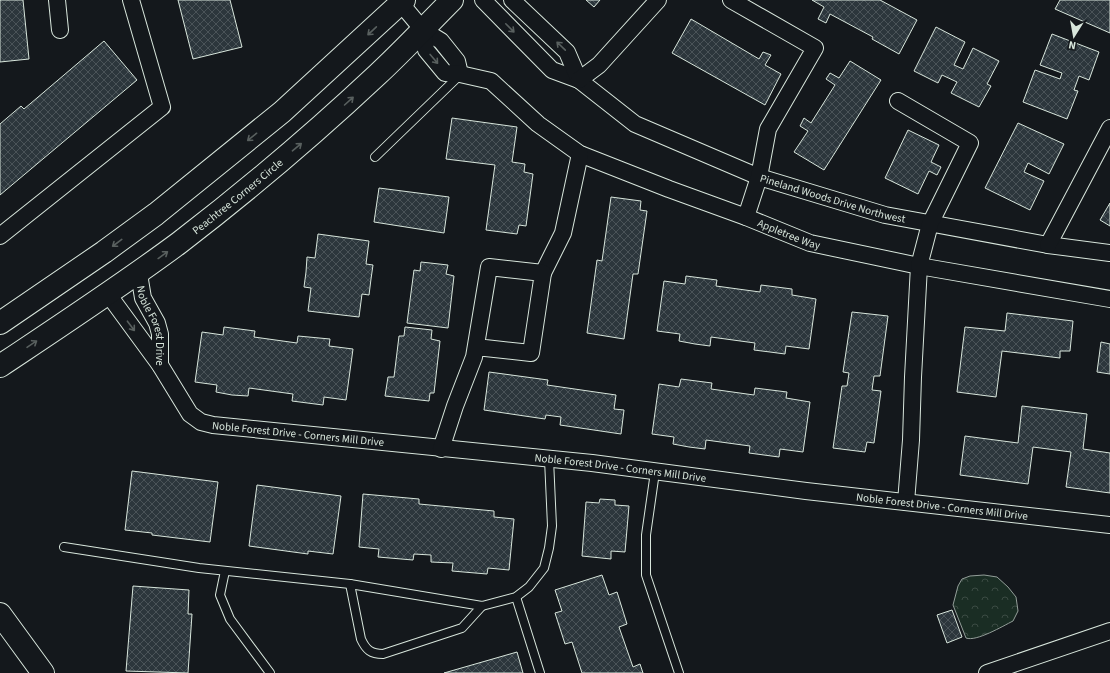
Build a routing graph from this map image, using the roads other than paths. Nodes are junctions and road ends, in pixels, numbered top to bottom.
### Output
1 (57, 0) edge
2 (131, 0) edge
3 (452, 0) edge
4 (483, 0) edge
5 (512, 0) edge
6 (658, 0) edge
7 (731, 0) edge
8 (401, 1) edge
9 (60, 30) dead end
10 (423, 30) junction
11 (460, 74) junction
12 (579, 80) junction
13 (898, 101) dead end
14 (1110, 128) edge
15 (580, 154) junction
16 (375, 157) dead end
17 (759, 177) junction
18 (746, 217) junction
19 (930, 224) junction
20 (0, 236) edge
21 (1048, 245) junction
22 (1110, 253) edge
23 (919, 266) junction
24 (141, 270) junction
25 (542, 273) junction
26 (108, 294) junction
27 (1110, 298) edge
28 (0, 323) edge
29 (476, 347) junction
30 (160, 365) junction
31 (0, 366) edge
32 (441, 449) junction
33 (548, 460) junction
34 (655, 472) junction
35 (906, 502) junction
36 (1110, 525) edge
37 (64, 547) dead end
38 (225, 571) junction
39 (350, 584) junction
40 (516, 597) junction
41 (482, 606) junction
42 (1, 616) edge
43 (1110, 631) edge
44 (43, 673) edge
45 (270, 673) edge
46 (540, 673) edge
47 (679, 673) edge
48 (987, 673) edge

1 - 9 street
2 - 20 street
3 - 10 street, Peachtree Corners Circle
4 -> 12 street, Pineland Woods Drive Northwest
12 -> 5 street, Pineland Woods Drive Northwest
6 - 12 street
7 - 17 street
8 - 10 street
8 -> 28 street
10 - 11 street, Appletree Way
24 -> 10 street, Peachtree Corners Circle
11 - 15 street, Appletree Way
11 - 16 lane
12 - 17 street, Pineland Woods Drive Northwest
13 - 19 street
14 - 21 street
15 - 18 street, Appletree Way
15 - 25 street
17 - 18 street
17 - 19 street, Pineland Woods Drive Northwest
18 - 23 street, Appletree Way
19 - 21 street, Pineland Woods Drive Northwest
19 - 23 street
21 - 22 street, Pineland Woods Drive Northwest
23 - 27 street, Appletree Way
23 - 35 street
24 - 26 street, Peachtree Corners Circle
24 - 30 street, Noble Forest Drive
25 - 29 street
25 - 29 street
26 -> 30 street, Noble Forest Drive
31 -> 26 street, Peachtree Corners Circle
29 - 32 street
30 - 32 street, Noble Forest Drive - Corners Mill Drive
32 - 33 street, Noble Forest Drive - Corners Mill Drive
33 - 34 street, Noble Forest Drive - Corners Mill Drive
33 - 40 lane
34 - 35 street, Noble Forest Drive - Corners Mill Drive
34 - 47 lane
35 - 36 street, Noble Forest Drive - Corners Mill Drive
37 - 38 lane
38 - 39 lane
38 - 45 lane
39 - 41 lane
39 - 41 lane
40 - 41 lane
40 - 46 lane
42 - 44 street
43 - 48 street

